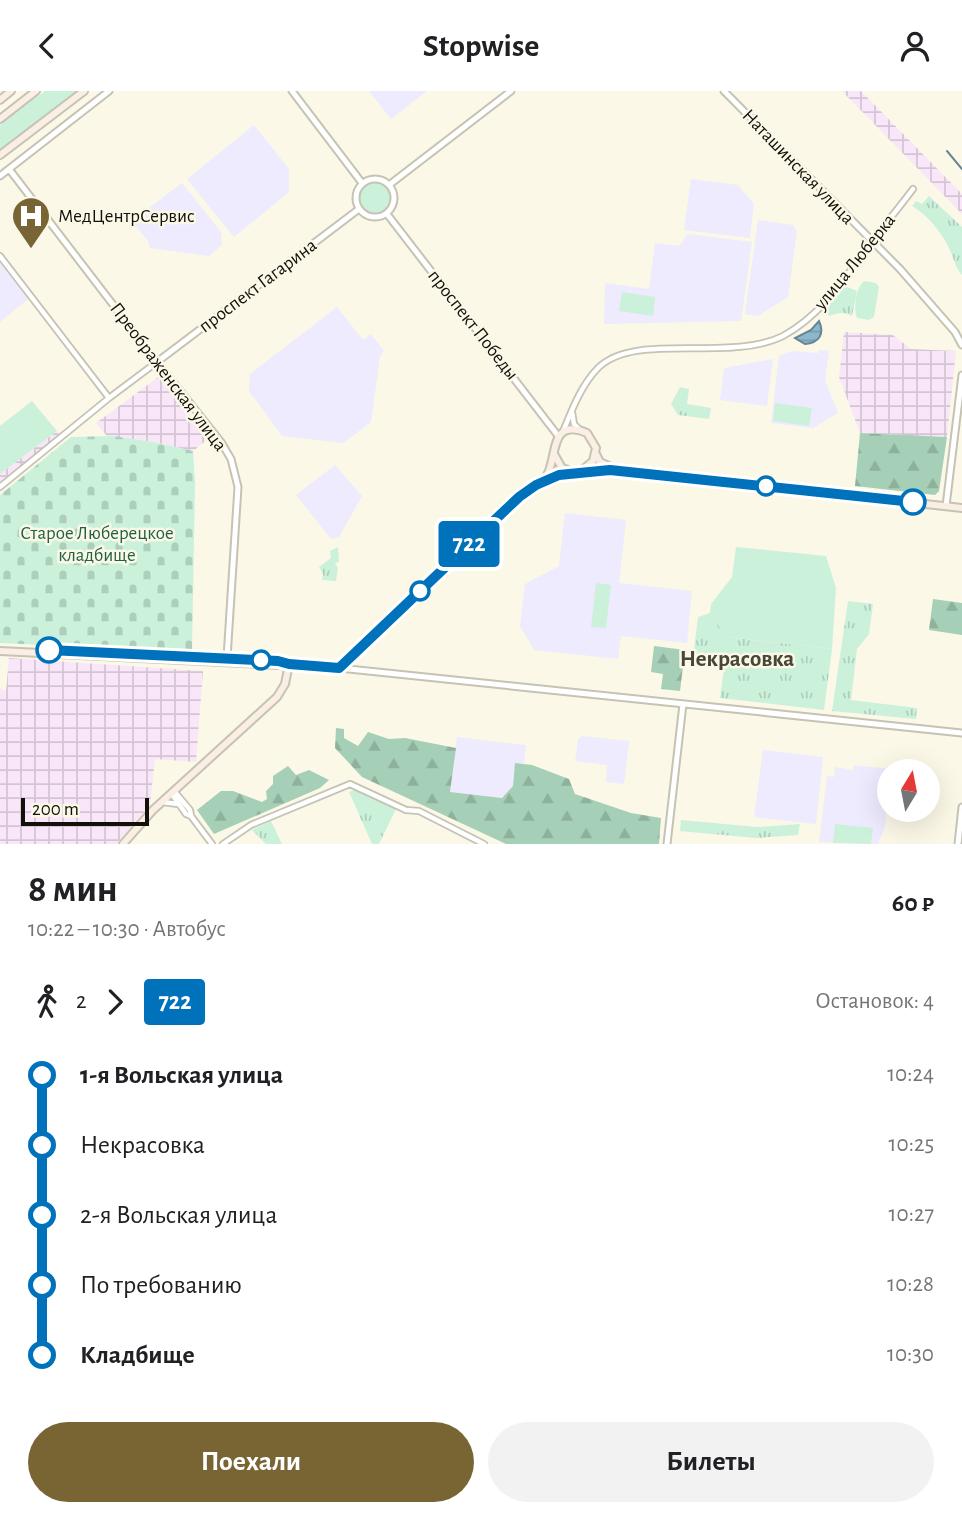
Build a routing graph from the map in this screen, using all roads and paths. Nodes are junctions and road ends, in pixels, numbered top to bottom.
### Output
1 (11, 91) edge
2 (36, 91) edge
3 (84, 91) edge
4 (107, 91) edge
5 (292, 91) edge
6 (511, 91) edge
7 (724, 91) edge
8 (0, 100) edge
9 (0, 119) edge
10 (0, 155) edge
11 (9, 169) junction
12 (0, 176) edge
13 (362, 183) junction
14 (389, 185) junction
15 (913, 189) dead end
16 (359, 209) junction
17 (387, 213) junction
18 (872, 243) junction
19 (0, 256) edge
20 (962, 345) edge
21 (157, 362) junction
22 (962, 375) edge
23 (109, 398) junction
24 (572, 411) junction
25 (581, 431) junction
26 (560, 435) junction
27 (554, 448) junction
28 (596, 453) junction
29 (625, 471) junction
30 (578, 472) junction
31 (536, 485) junction
32 (0, 487) edge
33 (946, 506) junction
34 (962, 508) edge
35 (0, 649) edge
36 (227, 658) junction
37 (289, 664) junction
38 (339, 668) junction
39 (683, 704) junction
40 (962, 733) edge
41 (182, 783) junction
42 (172, 792) junction
43 (162, 802) junction
44 (180, 802) junction
45 (962, 807) edge
46 (123, 844) edge
47 (212, 844) edge
48 (223, 844) edge
49 (484, 844) edge
50 (667, 844) edge
51 (958, 844) edge

1 - 8 main road
2 - 9 main road
3 - 10 main road
4 - 11 street
5 - 13 street
6 - 14 street
7 - 18 street, Наташинская улица
11 - 12 street
11 - 21 street, Преображенская улица
13 - 14 street
13 - 16 street
14 - 17 street
15 - 18 street, улица Люберка
16 - 17 street
16 - 21 street, проспект Гагарина
17 - 26 street, проспект Победы
18 - 20 street, Наташинская улица
18 - 24 street, улица Люберка
19 - 23 street
21 - 23 street
21 - 36 street, Преображенская улица
22 - 33 street
23 - 32 street
24 - 25 street
24 - 26 street, улица Люберка
25 - 26 main road
25 - 28 main road
26 - 27 main road
27 - 30 main road
27 - 31 main road
28 - 29 main road
28 - 30 main road
29 - 30 main road
29 - 33 main road
30 - 31 main road
31 - 38 main road
33 - 34 main road
35 - 36 main road
35 - 37 main road
36 - 37 main road
37 - 38 main road
37 - 41 main road
38 - 39 street
39 - 40 street
39 - 50 street
41 - 42 main road
41 - 44 street
42 - 43 main road
42 - 44 street
43 - 44 street
43 - 46 main road
44 - 47 street
45 - 51 street
48 - 49 street

